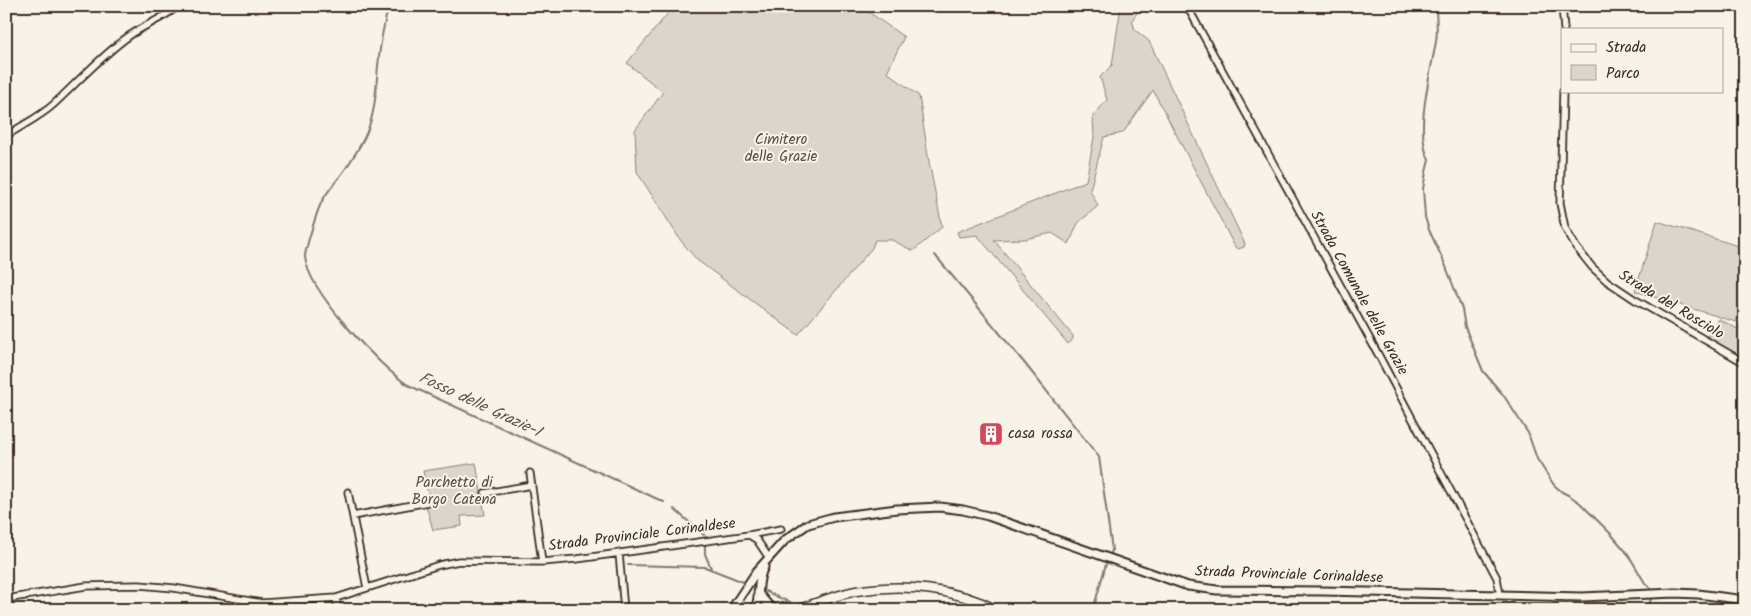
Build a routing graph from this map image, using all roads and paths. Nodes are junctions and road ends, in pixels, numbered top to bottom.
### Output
1 (178, 6) edge
2 (1187, 6) edge
3 (1562, 6) edge
4 (1564, 28) edge
5 (1563, 92) edge
6 (6, 136) edge
7 (1745, 362) edge
8 (530, 474) dead end
9 (532, 485) junction
10 (348, 492) dead end
11 (485, 493) dead end
12 (428, 502) dead end
13 (353, 516) junction
14 (781, 529) dead end
15 (749, 536) junction
16 (619, 553) junction
17 (769, 558) junction
18 (542, 562) junction
19 (367, 588) junction
20 (758, 593) junction
21 (1500, 596) junction
22 (336, 598) junction
23 (739, 598) junction
24 (6, 599) edge
25 (1745, 600) edge
26 (338, 610) edge
27 (624, 610) edge
28 (731, 610) edge
29 (739, 610) edge
30 (755, 610) edge
31 (777, 610) edge
32 (797, 610) edge
33 (997, 610) edge

1 - 6 street
2 - 21 street, Strada Comunale delle Grazie
3 - 4 street
5 - 7 street, Strada del Rosciolo
8 - 9 street
9 - 11 street
9 - 18 street
10 - 13 street
12 - 13 street
13 - 19 street
14 - 15 street
15 - 16 street, Strada Provinciale Corinaldese
15 - 17 street, Strada Provinciale Corinaldese
16 - 18 street, Strada Provinciale Corinaldese
16 - 27 street
17 - 20 street, Strada Provinciale Corinaldese
17 - 21 street, Strada Provinciale Corinaldese
17 - 23 street, Strada Provinciale Corinaldese
18 - 19 street, Strada Provinciale Corinaldese
19 - 22 street, Strada Provinciale Corinaldese
20 - 30 street, Strada Provinciale Corinaldese
20 - 31 street
21 - 25 street, Strada Provinciale Corinaldese
22 - 24 street, Strada Provinciale Corinaldese
22 - 26 street
23 - 28 street, Strada Provinciale Corinaldese
23 - 29 street
32 - 33 main road

